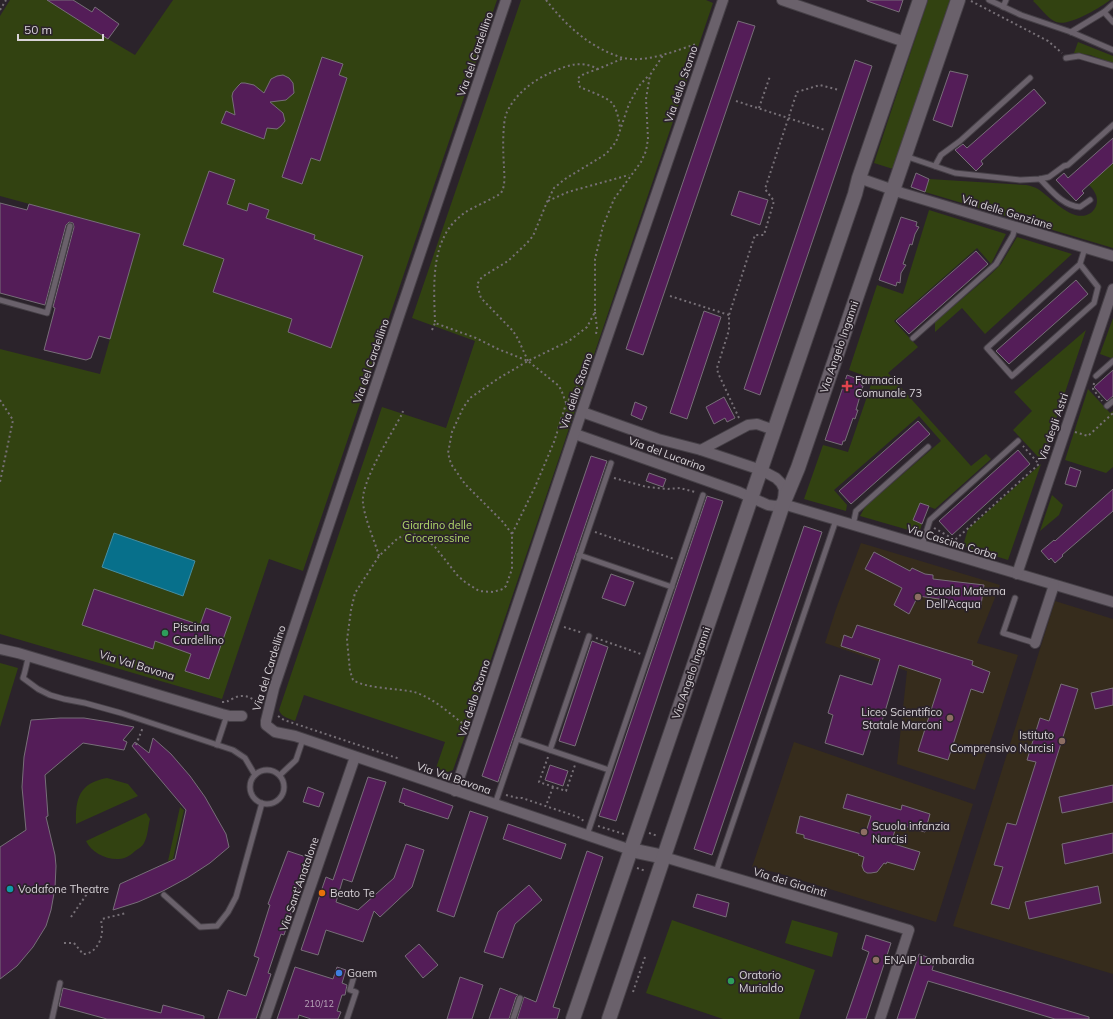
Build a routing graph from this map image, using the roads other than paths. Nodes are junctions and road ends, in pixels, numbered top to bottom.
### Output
1 (506, 0) edge
2 (723, 0) edge
3 (782, 0) edge
4 (920, 0) edge
5 (989, 0) edge
6 (1006, 0) edge
7 (965, 1) edge
8 (1113, 4) edge
9 (1003, 7) junction
10 (1104, 12) junction
11 (1113, 22) edge
12 (1071, 32) junction
13 (906, 42) junction
14 (1113, 50) edge
15 (1066, 58) road end
16 (1113, 66) edge
17 (1030, 78) dead end
18 (1113, 125) edge
19 (905, 156) junction
20 (935, 166) junction
21 (859, 178) junction
22 (1040, 179) junction
23 (894, 190) junction
24 (1090, 200) dead end
25 (70, 226) dead end
26 (1015, 227) junction
27 (1085, 248) junction
28 (1113, 256) edge
29 (1080, 264) junction
30 (1113, 289) edge
31 (0, 300) edge
32 (913, 338) dead end
33 (1113, 361) edge
34 (1096, 376) road end
35 (1113, 401) edge
36 (1106, 406) road end
37 (582, 412) junction
38 (774, 430) junction
39 (574, 434) junction
40 (1018, 441) road end
41 (928, 447) dead end
42 (701, 450) junction
43 (611, 463) dead end
44 (761, 470) junction
45 (703, 495) road end
46 (752, 497) junction
47 (784, 504) junction
48 (836, 520) junction
49 (853, 525) junction
50 (922, 546) junction
51 (579, 556) junction
52 (1017, 574) junction
53 (1054, 585) junction
54 (672, 587) junction
55 (1015, 598) dead end
56 (1113, 602) edge
57 (589, 636) road end
58 (1035, 643) joint
59 (0, 649) edge
60 (29, 656) junction
61 (227, 715) junction
62 (242, 716) dead end
63 (270, 729) joint
64 (299, 738) junction
65 (517, 739) junction
66 (217, 744) junction
67 (550, 750) junction
68 (355, 757) junction
69 (609, 770) junction
70 (255, 775) junction
71 (280, 775) junction
72 (455, 791) junction
73 (262, 803) junction
74 (495, 804) junction
75 (587, 835) junction
76 (631, 850) junction
77 (664, 857) junction
78 (716, 872) junction
79 (164, 895) dead end
80 (355, 973) dead end
81 (60, 983) dead end
82 (520, 998) dead end
83 (52, 1019) edge
84 (266, 1019) edge
85 (347, 1019) edge
86 (512, 1019) edge
87 (574, 1019) edge
88 (609, 1019) edge
89 (880, 1019) edge

1 - 63 street, Via del Cardellino
2 - 37 street, Via dello Storno
3 - 13 street
4 - 13 street, Via Angelo Inganni
5 - 9 lane
6 - 9 lane
7 - 19 street, Via Angelo Inganni
8 - 10 lane
9 - 12 lane
10 - 11 lane
10 - 12 lane
12 - 14 lane
13 - 21 street, Via Angelo Inganni
15 - 16 lane
17 - 20 lane
18 - 22 lane
19 - 20 lane
19 - 23 street, Via Angelo Inganni
20 - 22 lane
21 - 23 street
21 - 38 street, Via Angelo Inganni
22 - 24 lane
23 - 26 street, Via delle Genziane
23 - 47 street, Via Angelo Inganni
25 - 31 lane
26 - 27 street, Via delle Genziane
26 - 32 lane
27 - 28 street, Via delle Genziane
27 - 29 lane
29 - 29 lane
30 - 52 street, Via degli Astri
33 - 34 lane
35 - 36 lane
37 - 39 street, Via dello Storno
37 - 42 street, Via del Lucarino
38 - 42 street, Via del Lucarino
38 - 44 street, Via Angelo Inganni
39 - 46 street, Via del Lucarino
39 - 72 street, Via dello Storno
40 - 50 lane
41 - 49 lane
42 - 44 street, Via del Lucarino
43 - 51 lane
44 - 46 street, Via Angelo Inganni
44 - 47 street, Via Angelo Inganni
45 - 54 lane
46 - 47 street
46 - 76 street, Via Angelo Inganni
47 - 48 street, Via Cascina Corba
47 - 77 street, Via Angelo Inganni
48 - 49 street, Via Cascina Corba
48 - 78 lane
49 - 50 street, Via Cascina Corba
50 - 52 street, Via Cascina Corba
51 - 54 lane
51 - 65 lane
52 - 53 street, Via Cascina Corba
53 - 56 street, Via Cascina Corba
53 - 58 street
54 - 69 lane
55 - 58 lane
57 - 67 lane
59 - 60 street, Via Val Bavona
60 - 61 street, Via Val Bavona
60 - 66 lane
61 - 62 street, Via Val Bavona
61 - 66 lane
63 - 64 street, Via Val Bavona
64 - 68 street, Via Val Bavona
64 - 71 lane
65 - 67 lane
65 - 74 lane
66 - 70 lane
67 - 69 lane
68 - 72 street, Via Val Bavona
68 - 84 street, Via Sant'Anatalone
69 - 75 lane
70 - 71 lane
70 - 73 lane
71 - 73 lane
72 - 74 street, Via Val Bavona
73 - 79 lane
74 - 75 street, Via Val Bavona
75 - 76 street, Via Val Bavona
76 - 77 street
76 - 87 street, Via Angelo Inganni
77 - 78 street, Via dei Giacinti
77 - 88 street, Via Angelo Inganni
78 - 89 street, Via dei Giacinti
80 - 85 lane
81 - 83 lane
82 - 86 lane

